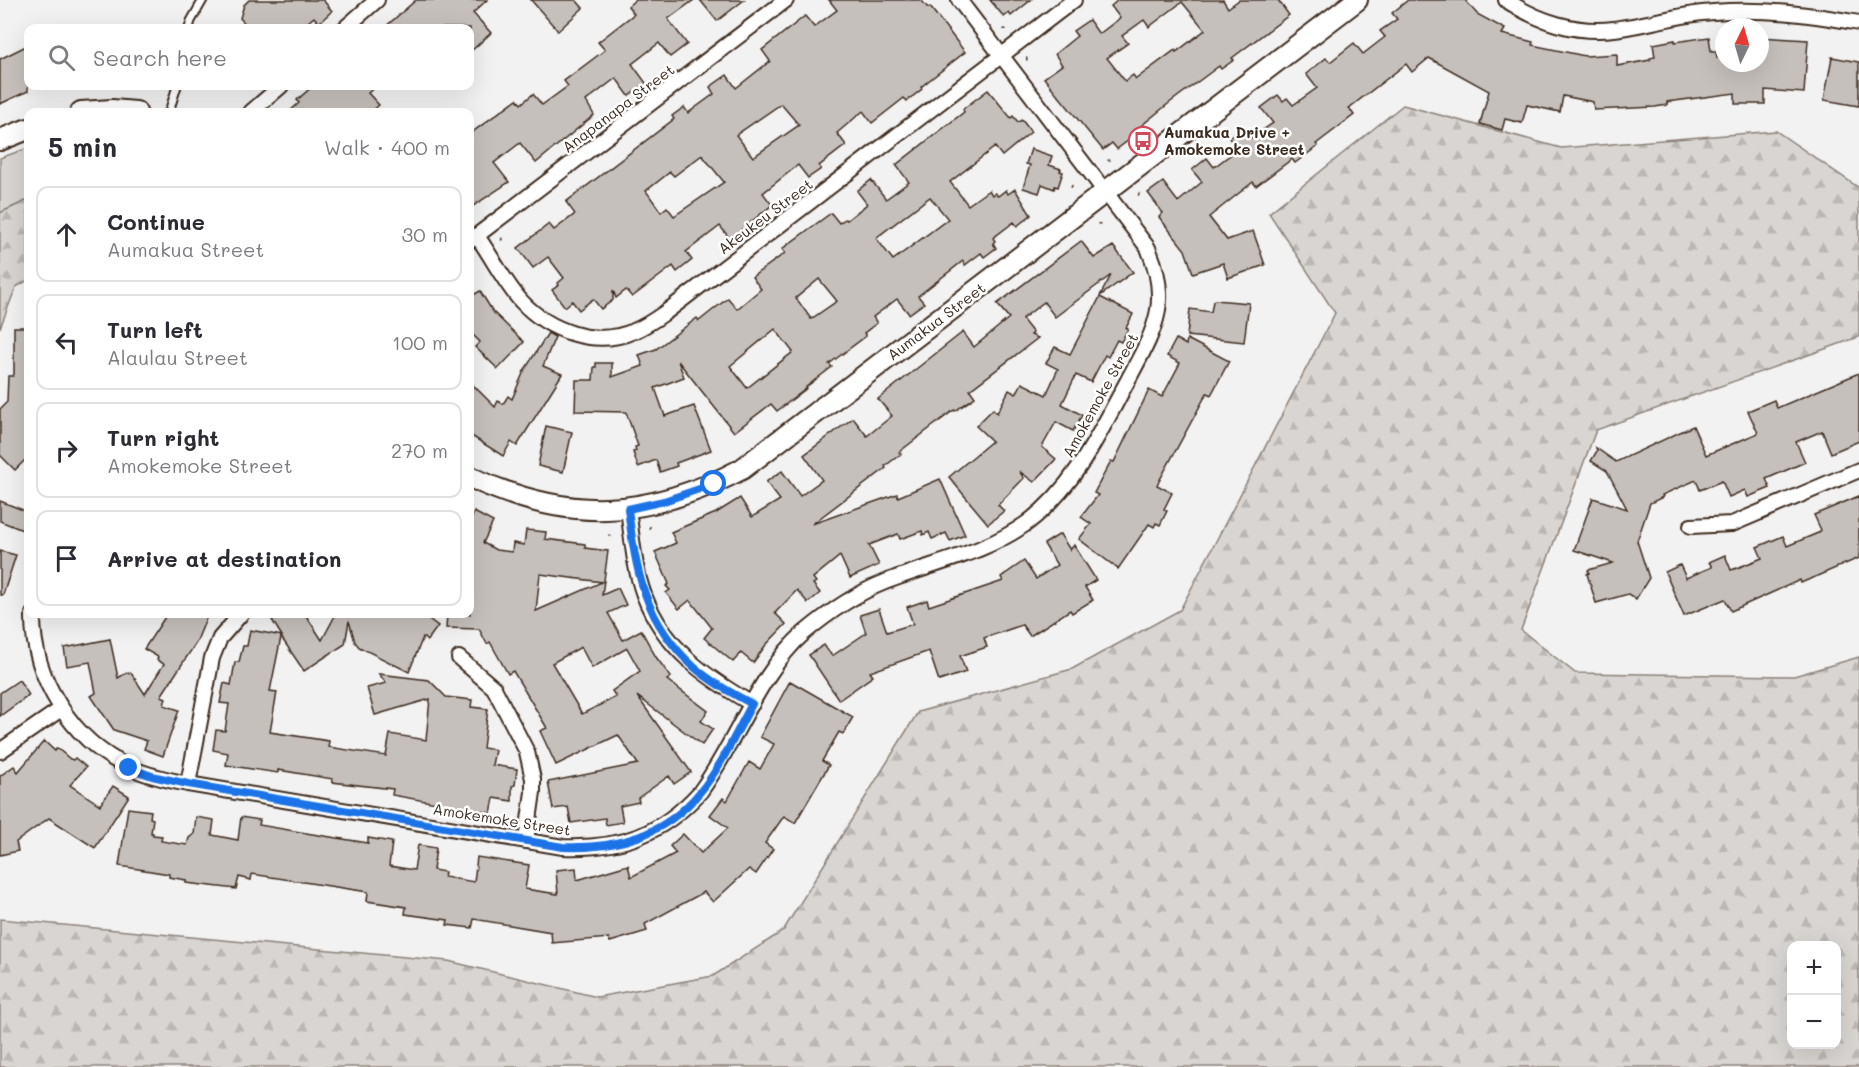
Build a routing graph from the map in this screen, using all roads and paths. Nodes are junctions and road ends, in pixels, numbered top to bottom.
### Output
1 (203, 0) edge
2 (377, 0) edge
3 (786, 0) edge
4 (959, 0) edge
5 (1074, 0) edge
6 (1357, 0) edge
7 (1506, 0) edge
8 (1744, 5) edge
9 (1859, 23) edge
10 (190, 24) edge
11 (350, 24) edge
12 (1002, 56) junction
13 (176, 90) edge
14 (276, 90) edge
15 (170, 108) edge
16 (255, 108) edge
17 (24, 131) edge
18 (0, 140) edge
19 (1109, 156) dead end
20 (1109, 161) dead end
21 (1106, 192) junction
22 (474, 237) edge
23 (474, 239) edge
24 (1859, 470) edge
25 (474, 479) edge
26 (628, 509) junction
27 (1690, 526) dead end
28 (33, 618) edge
29 (238, 618) edge
30 (459, 657) dead end
31 (752, 704) junction
32 (61, 709) junction
33 (0, 751) edge
34 (188, 784) junction
35 (526, 841) junction

1 - 10 lane
2 - 11 street
3 - 22 street, Anapanapa Street
4 - 12 street, Amokemoke Street
5 - 12 street, Akeukeu Street
6 - 21 street, Aumakua Street
7 - 8 street
8 - 9 street
12 - 21 street, Amokemoke Street
12 - 23 street, Akeukeu Street
13 - 15 lane
14 - 16 street
17 - 18 street
19 - 20 path
21 - 26 street, Aumakua Street
21 - 31 street, Amokemoke Street
24 - 27 street
25 - 26 street, Aumakua Street
26 - 31 street
28 - 32 street, Amokemoke Street
29 - 34 street
30 - 35 street
31 - 35 street, Amokemoke Street
32 - 33 street
32 - 34 street, Amokemoke Street
34 - 35 street, Amokemoke Street

